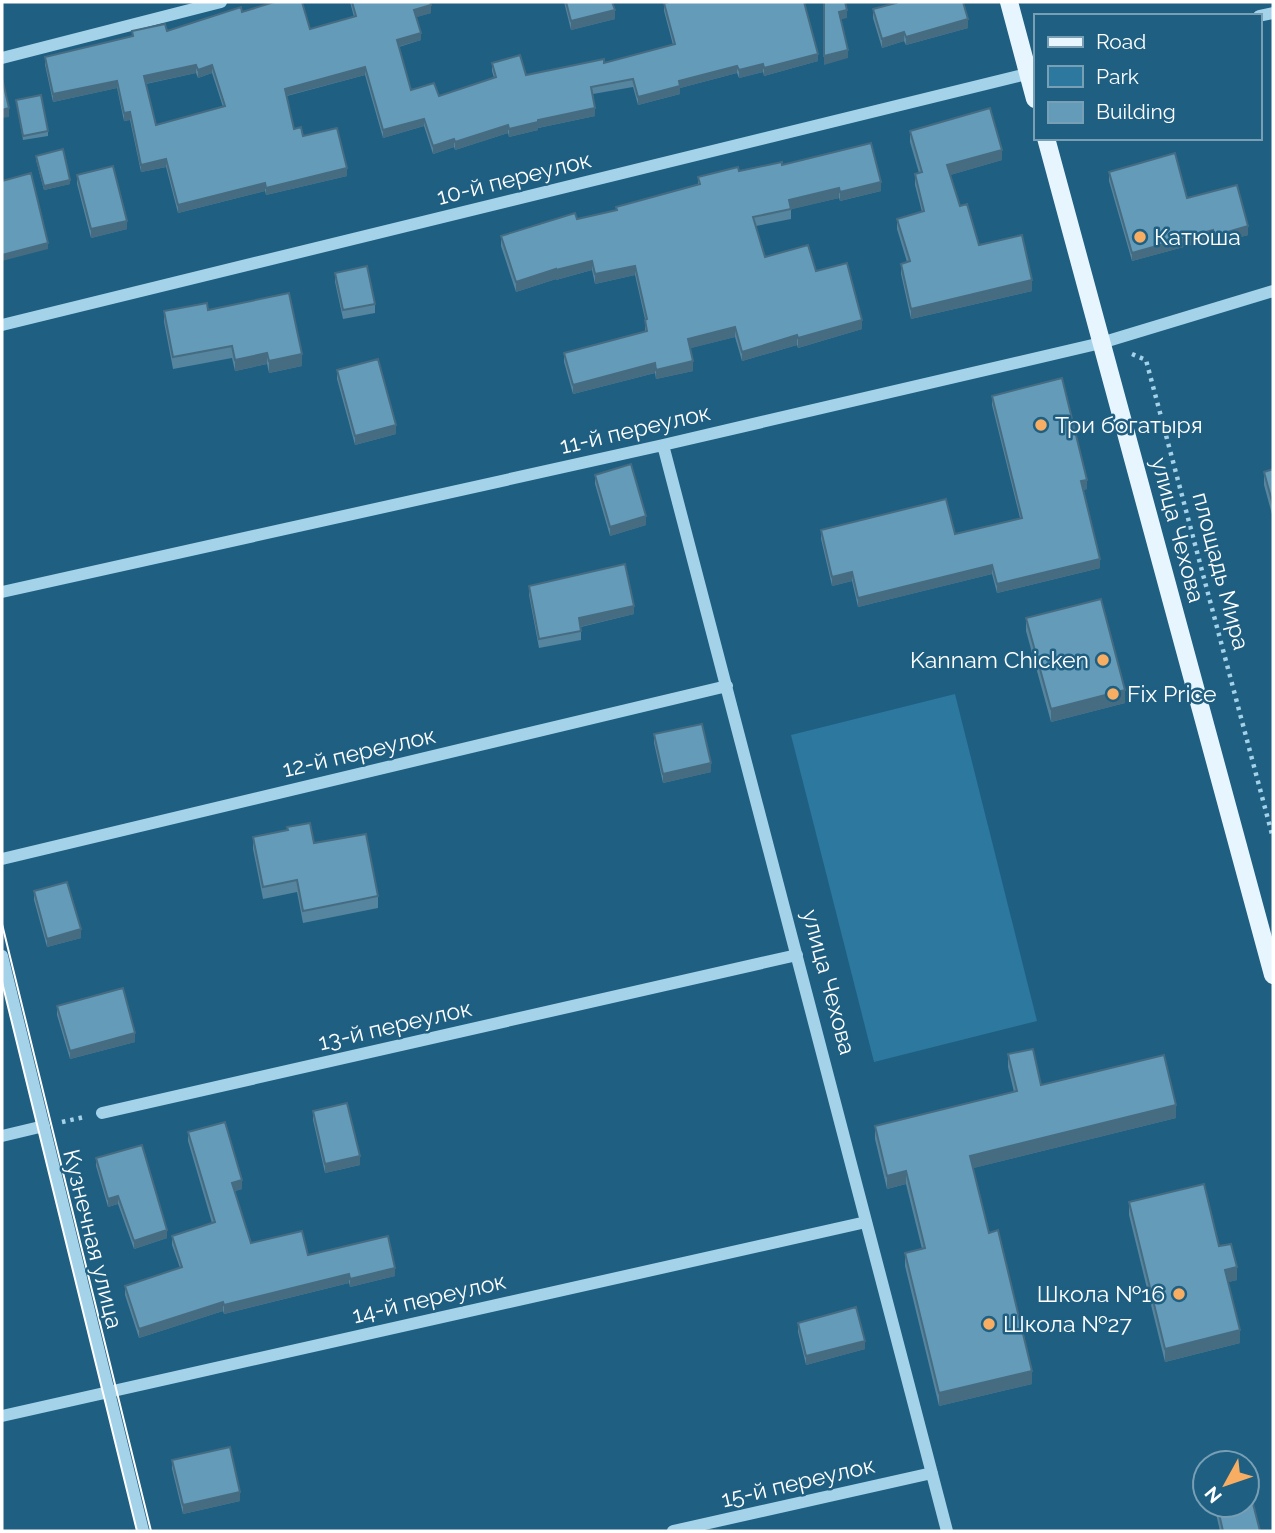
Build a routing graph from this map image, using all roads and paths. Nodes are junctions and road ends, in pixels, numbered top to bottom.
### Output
1 (221, 2) edge
2 (1009, 2) edge
3 (2, 58) edge
4 (1032, 72) edge
5 (1034, 90) edge
6 (1047, 140) edge
7 (1273, 291) edge
8 (2, 325) edge
9 (1101, 343) junction
10 (663, 445) junction
11 (2, 593) edge
12 (727, 687) junction
13 (1273, 838) edge
14 (2, 859) edge
15 (797, 955) junction
16 (2, 956) edge
17 (1273, 975) edge
18 (102, 1113) joint
19 (44, 1126) junction
20 (2, 1136) edge
21 (866, 1222) junction
22 (110, 1392) junction
23 (2, 1416) edge
24 (932, 1473) junction
25 (144, 1531) edge
26 (673, 1531) edge
27 (947, 1531) edge

1 - 3 street
2 - 4 main road
4 - 5 main road
4 - 8 street, 10-й переулок
6 - 9 main road, улица Чехова
7 - 9 street, 11-й переулок
9 - 10 street, 11-й переулок
9 - 13 path, площадь Мира
9 - 17 main road, улица Чехова
10 - 11 street, 11-й переулок
10 - 12 street, улица Чехова
12 - 14 street, 12-й переулок
12 - 15 street, улица Чехова
15 - 18 street, 13-й переулок
15 - 21 street, улица Чехова
16 - 19 street, Кузнечная улица
18 - 19 path
19 - 20 street
19 - 22 street, Кузнечная улица
21 - 22 street, 14-й переулок
21 - 24 street, улица Чехова
22 - 23 street, 14-й переулок
22 - 25 street, Кузнечная улица
24 - 26 street, 15-й переулок
24 - 27 street, улица Чехова

